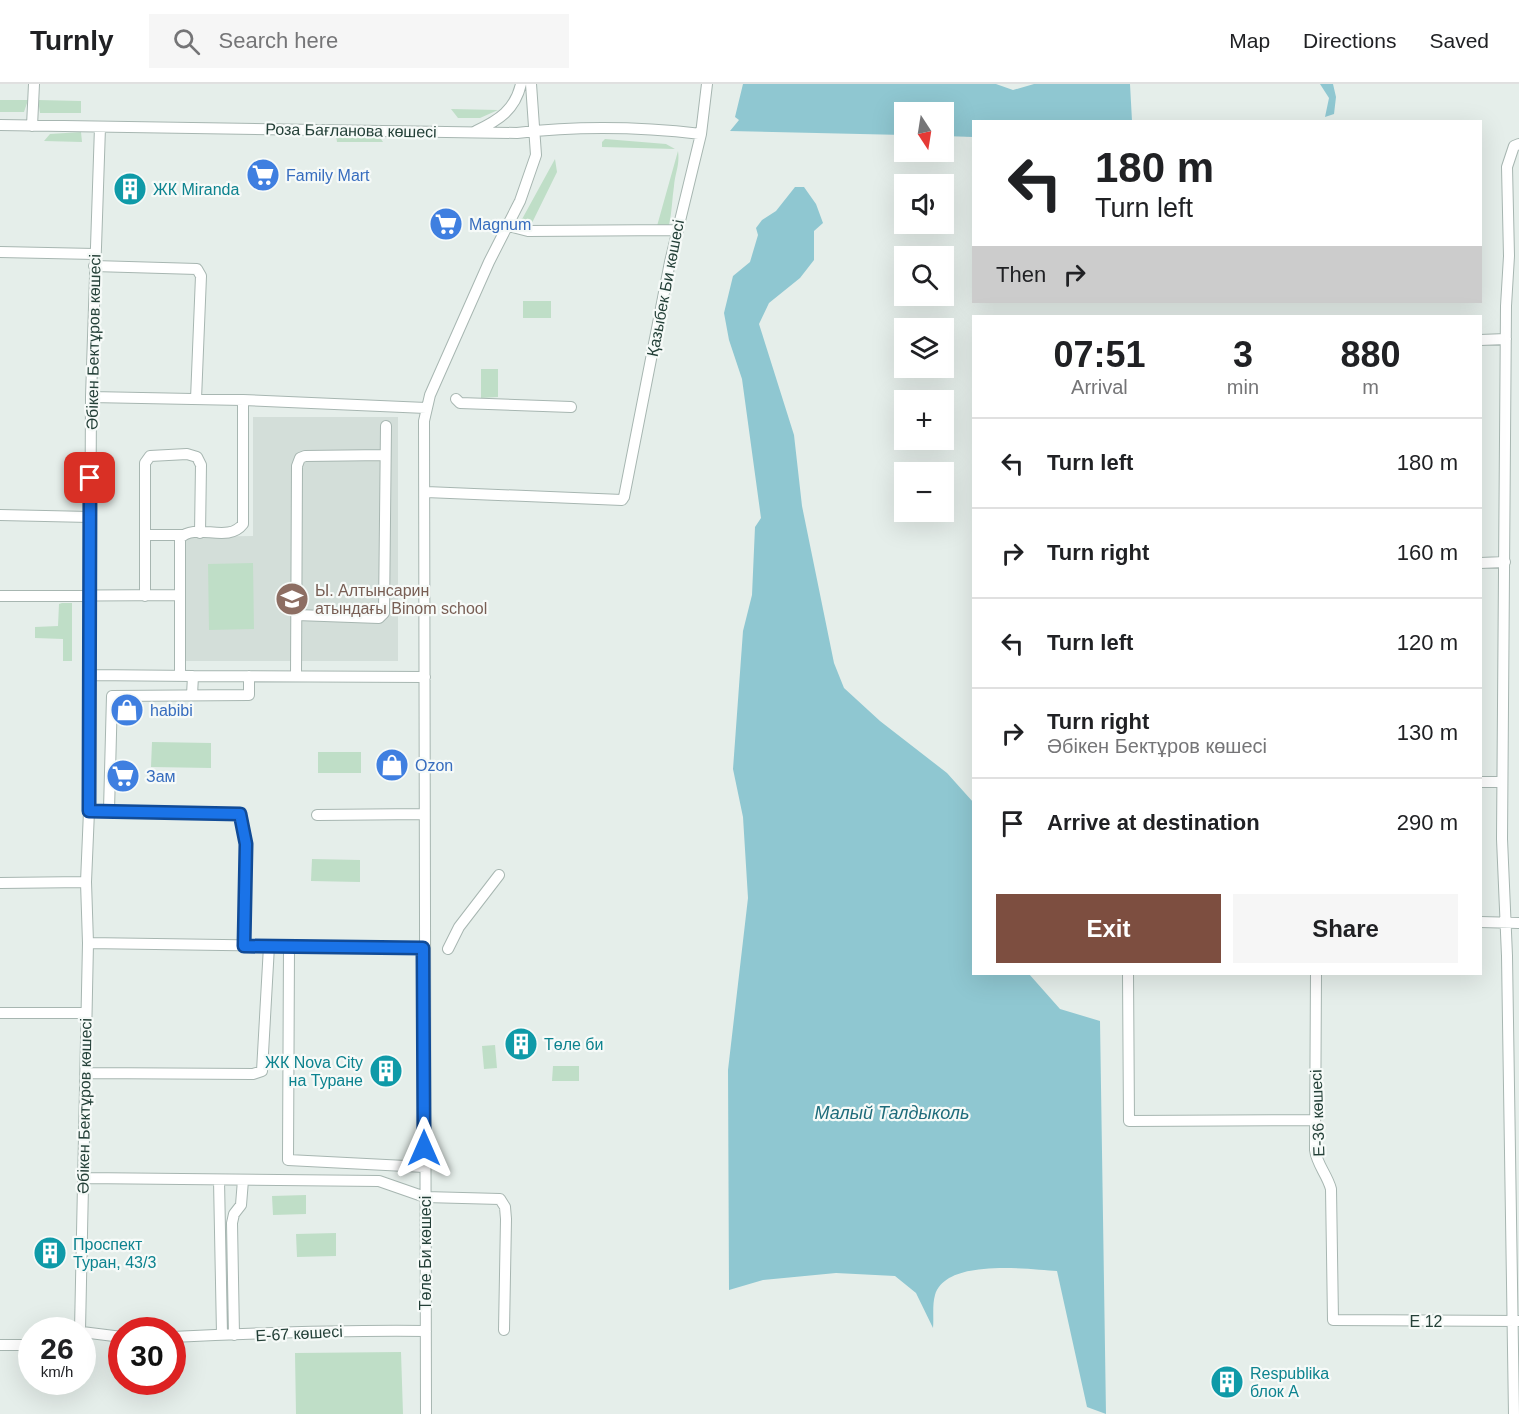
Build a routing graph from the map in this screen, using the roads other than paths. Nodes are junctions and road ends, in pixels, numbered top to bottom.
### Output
1 (34, 84) edge
2 (521, 84) edge
3 (531, 84) edge
4 (707, 84) edge
5 (0, 125) edge
6 (32, 126) junction
7 (100, 127) junction
8 (535, 131) junction
9 (473, 132) junction
10 (701, 134) junction
11 (1519, 144) edge
12 (509, 226) junction
13 (676, 230) junction
14 (0, 252) edge
15 (95, 254) junction
16 (94, 266) junction
17 (1506, 339) junction
18 (1482, 340) edge
19 (91, 398) junction
20 (196, 399) junction
21 (456, 399) dead end
22 (243, 400) junction
23 (426, 408) junction
24 (571, 408) dead end
25 (386, 426) dead end
26 (385, 455) junction
27 (426, 492) junction
28 (0, 515) edge
29 (90, 517) junction
30 (200, 533) junction
31 (145, 535) junction
32 (183, 535) junction
33 (1505, 562) junction
34 (1482, 563) edge
35 (180, 595) junction
36 (0, 596) edge
37 (145, 596) junction
38 (89, 597) junction
39 (297, 615) junction
40 (90, 675) junction
41 (180, 676) junction
42 (193, 676) junction
43 (249, 676) junction
44 (297, 676) junction
45 (425, 677) junction
46 (192, 695) junction
47 (1482, 782) edge
48 (1502, 782) junction
49 (109, 810) junction
50 (89, 811) junction
51 (317, 814) dead end
52 (424, 814) junction
53 (499, 875) dead end
54 (86, 882) junction
55 (0, 883) edge
56 (1482, 922) edge
57 (1505, 923) junction
58 (1519, 923) edge
59 (88, 943) junction
60 (244, 946) junction
61 (269, 946) junction
62 (289, 947) junction
63 (423, 948) junction
64 (448, 949) dead end
65 (1128, 975) edge
66 (1316, 975) edge
67 (0, 1013) edge
68 (86, 1013) junction
69 (86, 1073) junction
70 (1315, 1120) junction
71 (1515, 1120) edge
72 (425, 1167) junction
73 (83, 1178) junction
74 (219, 1180) junction
75 (243, 1180) junction
76 (425, 1197) junction
77 (81, 1317) edge
78 (1334, 1320) joint
79 (1517, 1321) edge
80 (504, 1329) dead end
81 (426, 1330) junction
82 (222, 1334) junction
83 (186, 1335) edge
84 (234, 1335) junction
85 (0, 1345) edge
86 (18, 1345) edge
87 (426, 1414) edge
88 (1514, 1414) edge

1 - 6 street
2 - 9 street
3 - 8 street
4 - 10 street, Қазыбек Би көшесі
5 - 6 street, Роза Бағланова көшесі
6 - 7 street, Роза Бағланова көшесі
7 - 9 street, Роза Бағланова көшесі
7 - 15 street, Әбікен Бектұров көшесі
8 - 9 street, Роза Бағланова көшесі
8 - 10 street, Роза Бағланова көшесі
8 - 12 street
10 - 13 street, Қазыбек Би көшесі
11 - 17 street
12 - 13 street
12 - 23 street
13 - 27 street, Қазыбек Би көшесі
14 - 15 street
15 - 16 street, Әбікен Бектұров көшесі
16 - 19 street, Әбікен Бектұров көшесі
16 - 20 street
17 - 18 street
17 - 33 street
19 - 20 street
19 - 29 street, Әбікен Бектұров көшесі
20 - 22 street
21 - 24 street
22 - 23 street
22 - 30 street
23 - 27 street, Төле Би көшесі
25 - 26 street
26 - 39 street
26 - 39 street
27 - 45 street, Төле Би көшесі
28 - 29 street
29 - 38 street, Әбікен Бектұров көшесі
30 - 31 street
30 - 32 street
31 - 32 street
31 - 37 street
32 - 35 street
33 - 34 street
33 - 48 street
35 - 37 street
35 - 41 street
36 - 38 street
37 - 38 street
38 - 40 street, Әбікен Бектұров көшесі
39 - 44 street
40 - 41 street
40 - 50 street, Әбікен Бектұров көшесі
41 - 42 street
42 - 43 street
42 - 46 street
43 - 44 street
43 - 46 street
44 - 45 street
45 - 52 street, Төле Би көшесі
46 - 49 street
47 - 48 street
48 - 57 street
49 - 50 street
49 - 60 street
50 - 54 street, Әбікен Бектұров көшесі
51 - 52 street
52 - 63 street, Төле Би көшесі
53 - 64 street
54 - 55 street
54 - 59 street, Әбікен Бектұров көшесі
56 - 57 street
57 - 58 street
57 - 71 street
59 - 60 street
59 - 68 street, Әбікен Бектұров көшесі
60 - 61 street
61 - 62 street
61 - 69 street
62 - 63 street
62 - 72 street
63 - 72 street, Төле Би көшесі
65 - 70 street
66 - 70 street, Е-36 көшесі
67 - 68 street
68 - 69 street, Әбікен Бектұров көшесі
69 - 73 street, Әбікен Бектұров көшесі
70 - 78 street, Е-36 көшесі
71 - 79 street
72 - 76 street, Төле Би көшесі
73 - 74 street
73 - 77 street, Әбікен Бектұров көшесі
74 - 75 street
74 - 82 street
75 - 76 street
75 - 84 street
76 - 80 street
76 - 81 street, Төле Би көшесі
78 - 79 street, E 12
79 - 88 street
81 - 84 street, Е-67 көшесі
81 - 87 street, Төле Би көшесі
82 - 83 street, Е-67 көшесі
82 - 84 street, Е-67 көшесі
85 - 86 street

